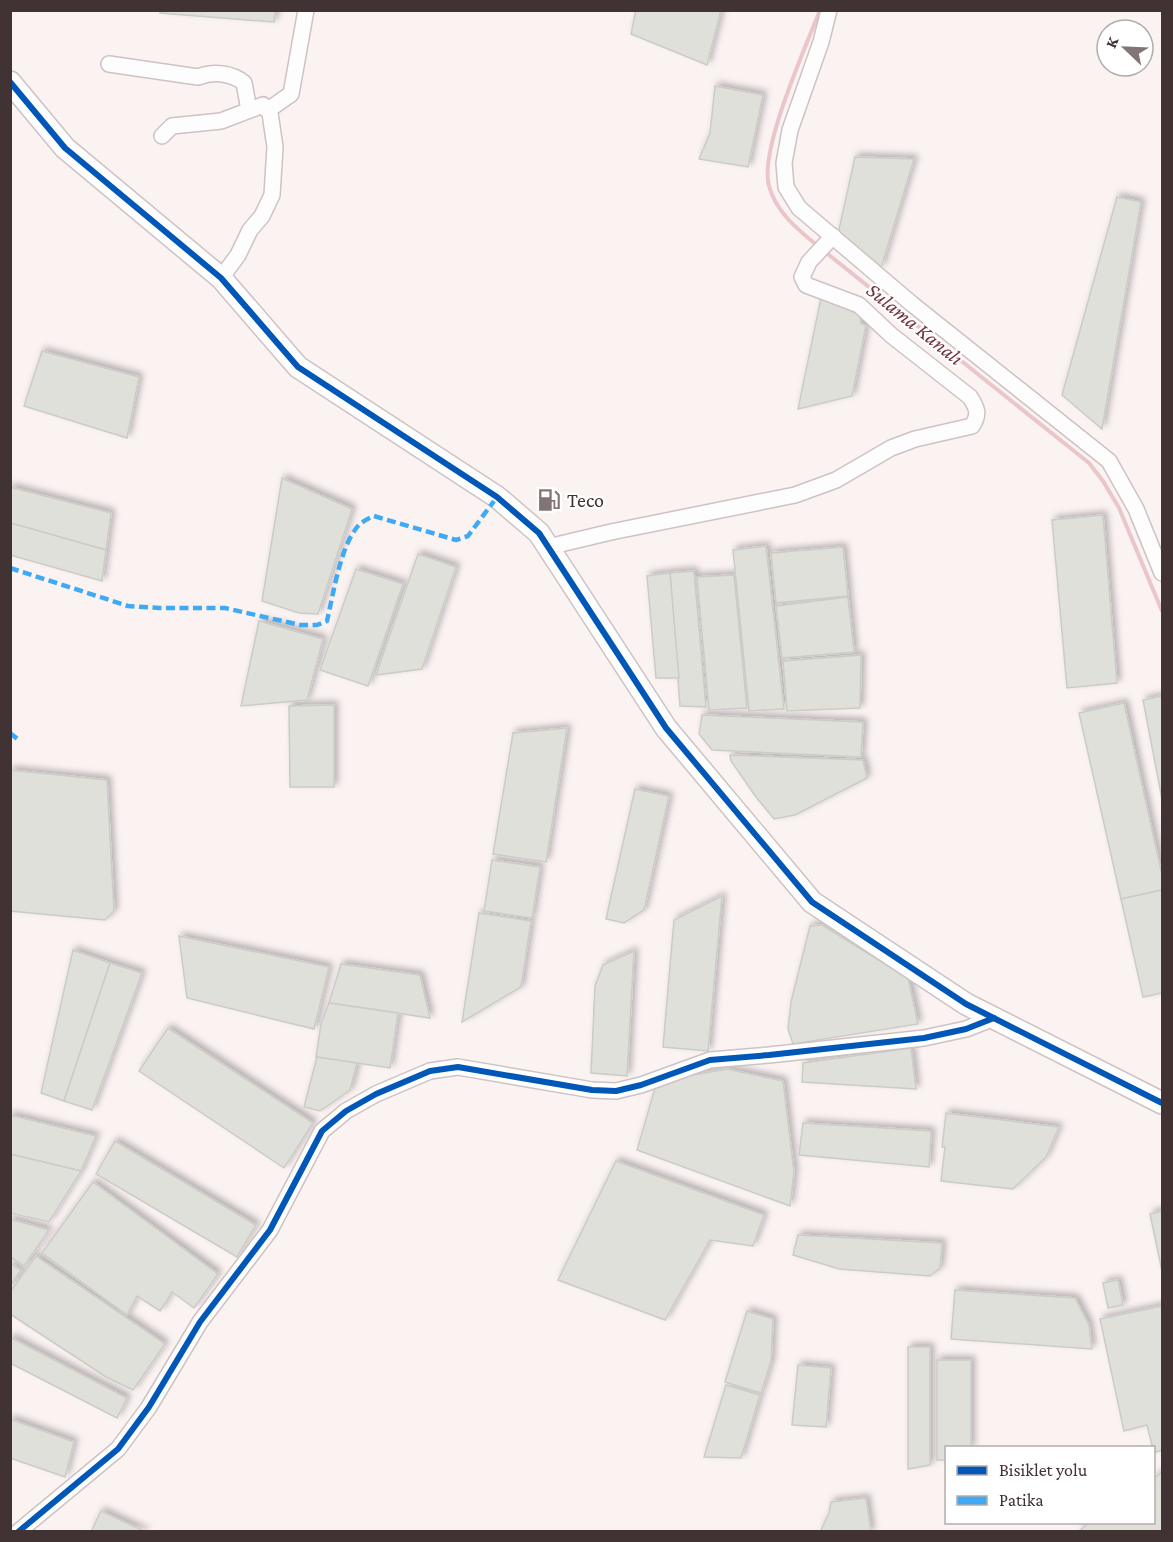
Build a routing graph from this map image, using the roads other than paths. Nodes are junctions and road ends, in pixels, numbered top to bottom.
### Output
1 (306, 10) edge
2 (829, 10) edge
3 (109, 64) dead end
4 (10, 82) edge
5 (249, 110) junction
6 (268, 110) junction
7 (162, 136) dead end
8 (825, 245) junction
9 (221, 278) junction
10 (548, 547) junction
11 (1162, 573) edge
12 (994, 1018) junction
13 (1162, 1103) edge
14 (18, 1532) edge

1 - 6 street
2 - 8 street
3 - 5 street
4 - 9 street
5 - 6 street
5 - 7 street
6 - 9 street
8 - 10 street
8 - 11 street
9 - 10 street
10 - 12 street
12 - 13 street
12 - 14 street

